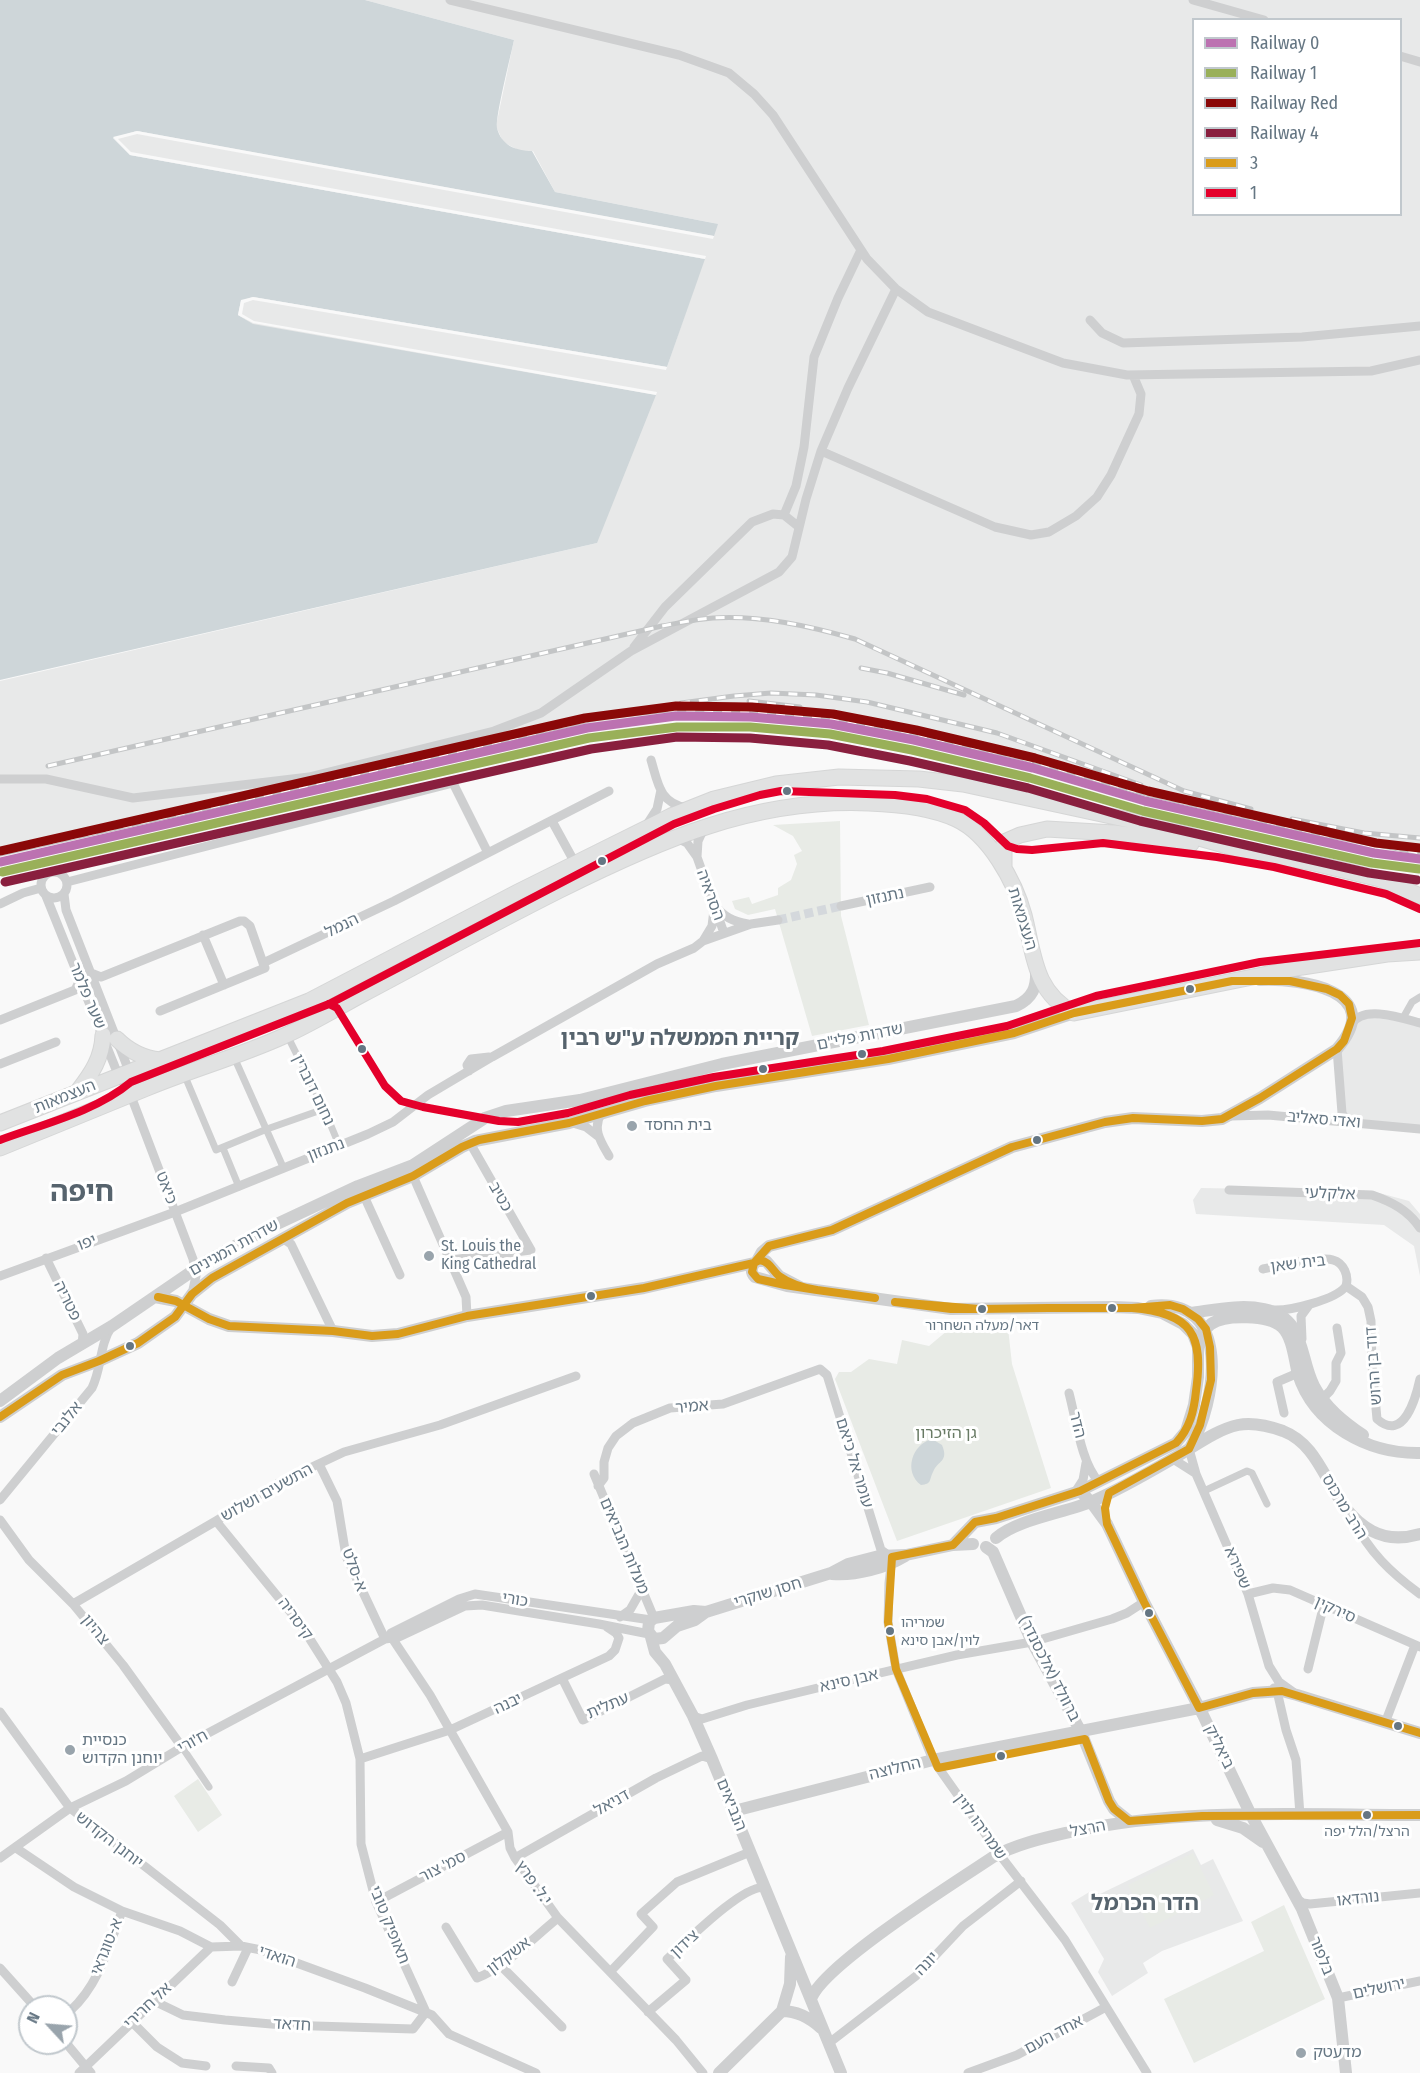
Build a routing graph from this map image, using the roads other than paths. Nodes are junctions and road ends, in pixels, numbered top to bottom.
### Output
1 (450, 0) edge
2 (1193, 0) edge
3 (1257, 18) edge
4 (1402, 56) edge
5 (1420, 62) edge
6 (861, 250) junction
7 (896, 289) junction
8 (1090, 320) dead end
9 (1420, 326) edge
10 (1420, 360) edge
11 (1133, 375) junction
12 (821, 451) junction
13 (784, 514) junction
14 (799, 528) junction
15 (631, 651) junction
16 (651, 760) dead end
17 (0, 779) edge
18 (661, 790) junction
19 (609, 792) dead end
20 (689, 808) junction
21 (552, 821) junction
22 (706, 826) junction
23 (645, 828) junction
24 (675, 837) junction
25 (1245, 851) junction
26 (488, 853) junction
27 (697, 857) junction
28 (575, 863) junction
29 (1004, 870) junction
30 (67, 882) junction
31 (930, 887) dead end
32 (43, 892) junction
33 (64, 894) junction
34 (711, 896) junction
35 (1420, 896) edge
36 (0, 904) edge
37 (841, 906) tunnel mouth
38 (778, 920) tunnel mouth
39 (751, 924) junction
40 (203, 935) junction
41 (723, 937) junction
42 (703, 940) junction
43 (694, 948) junction
44 (1420, 952) edge
45 (263, 963) junction
46 (1036, 968) junction
47 (91, 973) junction
48 (80, 980) junction
49 (1232, 981) junction
50 (224, 985) junction
51 (1420, 997) edge
52 (160, 1011) dead end
53 (1074, 1013) junction
54 (1403, 1018) junction
55 (0, 1020) edge
56 (1420, 1023) edge
57 (1350, 1025) junction
58 (286, 1035) junction
59 (110, 1037) junction
60 (56, 1042) dead end
61 (1337, 1049) junction
62 (234, 1057) junction
63 (160, 1060) junction
64 (0, 1064) edge
65 (184, 1074) junction
66 (127, 1081) junction
67 (76, 1093) junction
68 (324, 1109) junction
69 (516, 1109) junction
70 (601, 1114) junction
71 (1229, 1117) junction
72 (0, 1123) edge
73 (569, 1123) junction
74 (1354, 1123) junction
75 (267, 1129) junction
76 (1420, 1129) edge
77 (516, 1133) junction
78 (599, 1137) junction
79 (470, 1143) junction
80 (339, 1145) junction
81 (0, 1148) edge
82 (224, 1148) junction
83 (609, 1156) dead end
84 (283, 1167) junction
85 (414, 1176) junction
86 (239, 1187) junction
87 (1229, 1190) dead end
88 (364, 1196) junction
89 (175, 1212) junction
90 (1420, 1228) edge
91 (279, 1241) junction
92 (46, 1258) junction
93 (451, 1260) junction
94 (763, 1267) junction
95 (196, 1268) junction
96 (1263, 1269) dead end
97 (400, 1275) dead end
98 (0, 1276) edge
99 (1346, 1286) junction
100 (192, 1294) junction
101 (155, 1297) junction
102 (1310, 1303) junction
103 (184, 1306) junction
104 (1137, 1308) junction
105 (1265, 1309) junction
106 (1190, 1313) junction
107 (467, 1316) junction
108 (112, 1326) junction
109 (1337, 1328) dead end
110 (1206, 1329) junction
111 (333, 1331) junction
112 (82, 1345) junction
113 (1198, 1347) junction
114 (1303, 1348) junction
115 (99, 1361) junction
116 (823, 1370) joint
117 (1298, 1372) junction
118 (576, 1376) dead end
119 (1420, 1379) edge
120 (1069, 1393) dead end
121 (1322, 1399) junction
122 (0, 1401) edge
123 (1284, 1413) dead end
124 (0, 1417) edge
125 (1382, 1447) junction
126 (1189, 1449) junction
127 (1420, 1453) edge
128 (1086, 1457) junction
129 (1173, 1459) junction
130 (319, 1464) junction
131 (594, 1474) dead end
132 (1196, 1474) junction
133 (1099, 1482) junction
134 (598, 1486) junction
135 (1204, 1491) junction
136 (1077, 1492) junction
137 (1109, 1493) junction
138 (0, 1500) edge
139 (1091, 1502) junction
140 (1267, 1504) dead end
141 (1352, 1517) junction
142 (0, 1520) edge
143 (983, 1520) junction
144 (216, 1521) junction
145 (1107, 1524) junction
146 (969, 1528) junction
147 (1420, 1534) edge
148 (996, 1538) junction
149 (973, 1544) junction
150 (953, 1545) junction
151 (986, 1547) junction
152 (895, 1557) junction
153 (876, 1568) junction
154 (831, 1573) junction
155 (889, 1578) junction
156 (642, 1589) junction
157 (1248, 1594) junction
158 (1420, 1594) edge
159 (1144, 1602) junction
160 (73, 1604) junction
161 (1324, 1604) junction
162 (706, 1612) junction
163 (620, 1617) junction
164 (655, 1619) junction
165 (599, 1624) junction
166 (667, 1634) junction
167 (650, 1635) junction
168 (387, 1638) junction
169 (1032, 1642) junction
170 (1417, 1646) edge
171 (665, 1664) junction
172 (1269, 1666) junction
173 (328, 1668) junction
174 (1308, 1669) dead end
175 (896, 1670) junction
176 (562, 1678) junction
177 (674, 1680) junction
178 (1271, 1690) junction
179 (1297, 1695) junction
180 (1199, 1708) junction
181 (0, 1712) edge
182 (693, 1716) junction
183 (1385, 1723) junction
184 (352, 1728) joint
185 (450, 1730) junction
186 (1081, 1732) junction
187 (1420, 1733) edge
188 (182, 1747) junction
189 (712, 1759) junction
190 (360, 1760) junction
191 (933, 1760) junction
192 (210, 1787) dead end
193 (70, 1808) junction
194 (734, 1811) junction
195 (1251, 1815) junction
196 (1300, 1815) junction
197 (1420, 1815) edge
198 (1202, 1816) junction
199 (1129, 1821) junction
200 (508, 1832) junction
201 (1269, 1847) junction
202 (16, 1848) junction
203 (750, 1852) junction
204 (999, 1854) junction
205 (0, 1858) edge
206 (515, 1858) junction
207 (1021, 1881) junction
208 (765, 1888) junction
209 (1420, 1893) edge
210 (1297, 1899) junction
211 (376, 1902) junction
212 (122, 1911) junction
213 (558, 1918) junction
214 (446, 1927) dead end
215 (211, 1947) junction
216 (244, 1947) junction
217 (790, 1949) junction
218 (500, 1965) junction
219 (0, 1968) edge
220 (609, 1972) junction
221 (1420, 1981) edge
222 (232, 1982) dead end
223 (24, 1995) edge
224 (1338, 1998) junction
225 (811, 1999) junction
226 (154, 2001) junction
227 (78, 2003) edge
228 (1106, 2007) junction
229 (782, 2011) junction
230 (426, 2012) junction
231 (648, 2012) junction
232 (132, 2022) junction
233 (562, 2027) dead end
234 (826, 2038) junction
235 (75, 2055) edge
236 (206, 2066) dead end
237 (236, 2066) dead end
238 (86, 2071) edge
239 (702, 2071) edge
240 (721, 2071) edge
241 (272, 2073) edge
242 (536, 2073) edge
243 (841, 2073) edge
244 (968, 2073) edge
245 (1147, 2073) edge
246 (1347, 2073) edge

1 - 6 street
2 - 3 street
4 - 5 street
6 - 7 street
6 - 13 street
7 - 11 street
7 - 12 street
8 - 9 street
10 - 11 street
11 - 12 street
12 - 14 street
13 - 14 street
13 - 15 street
14 - 15 street
15 - 17 street
16 - 18 street
18 - 20 street
18 - 23 street
19 - 21 street, הנמל
20 - 23 highway, העצמאות
20 - 25 highway, העצמאות
21 - 26 street, הנמל
21 - 28 street
22 - 24 highway, העצמאות
22 - 27 street, הסראיה
22 - 29 highway, העצמאות
23 - 28 highway, העצמאות
24 - 27 street, הסראיה
24 - 58 highway, העצמאות
25 - 29 highway
25 - 35 highway
26 - 30 street
26 - 45 street, הנמל
27 - 34 street, הסראיה
28 - 63 highway, העצמאות
29 - 46 highway, העצמאות
30 - 32 street
30 - 33 street
31 - 37 street, נתנזון
32 - 33 street
32 - 36 street
32 - 48 street, שער פלמר
33 - 47 street, שער פלמר
34 - 39 street
34 - 41 street, הסראיה
34 - 42 street
38 - 39 street, נתנזון
39 - 41 street, נתנזון
40 - 45 street
40 - 47 street
40 - 50 street
41 - 42 street, נתנזון
41 - 43 street, נתנזון
42 - 43 street, נתנזון
43 - 80 street, נתנזון
44 - 49 highway, שדרות פלי"ם
45 - 50 street, הנמל
46 - 53 highway, העצמאות
46 - 69 street, שדרות פלי"ם
47 - 59 street, שער פלמר
48 - 55 street
48 - 59 street, שער פלמר
49 - 53 highway, שדרות פלי"ם
49 - 57 street
50 - 52 street
51 - 54 street
53 - 70 street, שדרות פלי"ם
54 - 56 street
54 - 57 street
57 - 61 street
58 - 62 highway, העצמאות
58 - 68 street, נחום דוברין
59 - 63 highway
59 - 66 street, שער פלמר
59 - 66 street, שער פלמר
59 - 67 highway
60 - 64 street
61 - 71 street
61 - 74 street
62 - 65 highway, העצמאות
62 - 75 street
63 - 66 highway, העצמאות
65 - 66 highway, העצמאות
65 - 82 street
66 - 67 highway, העצמאות
66 - 81 highway, העצמאות
66 - 89 street, כיאט
67 - 72 highway, העצמאות
68 - 75 street
68 - 80 street, נחום דוברין
69 - 77 street
69 - 95 street, שדרות המגינים
70 - 73 street, שדרות פלי"ם
70 - 78 street
71 - 74 street, ואדי סאליב
71 - 94 street
73 - 77 street, שדרות פלי"ם
73 - 78 street
74 - 76 street, ואדי סאליב
75 - 82 street
75 - 84 street
77 - 79 street, שדרות המגינים
78 - 83 street
79 - 85 street, שדרות המגינים
79 - 93 street, כטיב
80 - 84 street, נתנזון
82 - 86 street
84 - 86 street, נתנזון
85 - 88 street, שדרות המגינים
85 - 93 street
86 - 89 street, נתנזון
87 - 90 street, אלקלעי
88 - 91 street, שדרות המגינים
88 - 97 street
89 - 92 street, יפו
89 - 95 street, כיאט
91 - 100 street, שדרות המגינים
91 - 111 street
92 - 98 street, יפו
92 - 112 street, פטריה
93 - 107 street
94 - 104 street
94 - 107 street
95 - 100 street, כיאט
95 - 101 street, שדרות המגינים
96 - 99 street, בית שאן
99 - 102 street
99 - 119 street, דוד בן הרוש
100 - 103 street, שדרות המגינים
101 - 103 street
101 - 108 street, שדרות המגינים
102 - 105 street
102 - 114 street
103 - 111 street
103 - 115 street, שדרות המגינים
104 - 106 street
104 - 113 street
105 - 106 street
105 - 114 street
106 - 110 street
107 - 111 street
108 - 112 street, שדרות המגינים
108 - 115 street, אלנבי
109 - 121 street
110 - 113 street
110 - 117 street
110 - 126 street
112 - 122 street, שדרות המגינים
113 - 133 street
114 - 121 street
115 - 124 street, שדרות המגינים
115 - 138 street, אלנבי
116 - 134 street, אמיר
116 - 152 street, עומר אל כיאם
117 - 123 street
117 - 125 street
118 - 130 street, התשעים ושלוש
120 - 128 street, הדר
121 - 125 street
125 - 127 street
126 - 129 street
126 - 132 street, שפירא
126 - 141 street, הרב מרכוס
128 - 133 street, הדר
128 - 136 street, הדר
129 - 132 street
129 - 137 street
130 - 144 street, התשעים ושלוש
130 - 168 street, א-סלט
131 - 134 street, מעלות הנביאים
132 - 135 street, שפירא
133 - 136 street
134 - 156 street, מעלות הנביאים
135 - 140 street
135 - 157 street, שפירא
136 - 139 street, ביאליק
136 - 143 street
137 - 139 street
137 - 145 street
139 - 145 street, ביאליק
139 - 148 street
141 - 147 street
141 - 158 street, הרב מרכוס
142 - 160 street, צהיון
143 - 146 street
143 - 148 street
144 - 160 street, התשעים ושלוש
144 - 173 street, קיסריה
145 - 159 street, ביאליק
146 - 149 street
146 - 150 street
148 - 151 street
149 - 150 street, חסן שוקרי
149 - 151 street
150 - 152 street, חסן שוקרי
151 - 169 street, ברוולד (אלכסנדר)
152 - 153 street, חסן שוקרי
152 - 154 street, חסן שוקרי
152 - 155 street, שמריהו לוין
153 - 154 street, חסן שוקרי
153 - 155 street
154 - 162 street, חסן שוקרי
155 - 175 street, שמריהו לוין
156 - 163 street
156 - 164 street, מעלות הנביאים
157 - 161 street, סירקין
157 - 172 street, שפירא
159 - 169 street, אבן סינא
159 - 180 street, ביאליק
160 - 188 street, צהיון
161 - 170 street, סירקין
161 - 174 street
162 - 164 street, חסן שוקרי
162 - 166 street, חסן שוקרי
163 - 164 street, כורי
163 - 168 street, כורי
164 - 166 street
164 - 167 street
165 - 167 street, כורי
165 - 168 street, כורי
165 - 176 street, יבנה
166 - 167 street
166 - 171 street
167 - 171 street, הנביאים
168 - 173 street, כורי
168 - 185 street, י.ל. פרץ
169 - 175 street, אבן סינא
169 - 186 street, ברוולד (אלכסנדר)
170 - 183 street
171 - 177 street, הנביאים
172 - 178 street
172 - 179 street, שפירא
173 - 184 street, קיסריה
173 - 188 street, ח'ורי
175 - 182 street, אבן סינא
175 - 191 street, שמריהו לוין
176 - 177 street, עתלית
176 - 185 street, יבנה
177 - 182 street, הנביאים
178 - 179 street
178 - 180 street, החלוצה
178 - 196 street
179 - 183 street
180 - 186 street, החלוצה
180 - 195 street, ביאליק
181 - 193 street, יוחנן הקדוש
182 - 189 street, הנביאים
183 - 187 street
184 - 190 street, תאופיק טובי
185 - 190 street, יבנה
185 - 200 street, י.ל. פרץ
186 - 191 street, החלוצה
186 - 199 street, ברוולד (אלכסנדר)
188 - 192 street
188 - 193 street, ח'ורי
189 - 194 street, הנביאים
189 - 206 street, דניאל
190 - 211 street, תאופיק טובי
191 - 194 street, החלוצה
191 - 204 street, שמריהו לוין
193 - 202 street, ח'ורי
193 - 216 street, יוחנן הקדוש
194 - 203 street, הנביאים
195 - 196 street, הרצל
195 - 198 street, הרצל
195 - 201 street, בלפור
196 - 197 street, הרצל
198 - 199 street, הרצל
198 - 201 street, בלפור
199 - 204 street, הרצל
200 - 206 street, י.ל. פרץ
200 - 211 street, סמ' צור
201 - 210 street, בלפור
202 - 205 street, ח'ורי
202 - 212 street, הואדי
203 - 208 street, הנביאים
203 - 220 street
204 - 207 street, שמריהו לוין
204 - 225 street, הרצל
206 - 213 street, י.ל. פרץ
207 - 228 street, שמריהו לוין
207 - 234 street, יונה
208 - 217 street, הנביאים
208 - 231 street, צידון
209 - 210 street, נורדאו
210 - 224 street, בלפור
211 - 230 street, תאופיק טובי
212 - 215 street, הואדי
212 - 227 street, א-טוגראי
213 - 218 street, אשקלון
213 - 220 street, י.ל. פרץ
214 - 218 street, אשקלון
215 - 216 street, הואדי
215 - 226 street, אל חרירי
216 - 222 street
216 - 230 street, הואדי
217 - 225 street, הנביאים
217 - 229 street, הנביאים
218 - 233 street
219 - 223 street
220 - 231 street, י.ל. פרץ
221 - 224 street, ירושלים
224 - 246 street, בלפור
225 - 234 street, הנביאים
226 - 230 street, חדאד
226 - 232 street, אל חרירי
228 - 244 street, אחד העם
228 - 245 street, שמריהו לוין
229 - 234 street
229 - 240 street
230 - 242 street, הואדי
231 - 239 street, י.ל. פרץ
232 - 236 street
232 - 238 street, אל חרירי
234 - 243 street, הנביאים
235 - 238 street
237 - 241 street
239 - 240 street, י.ל. פרץ

